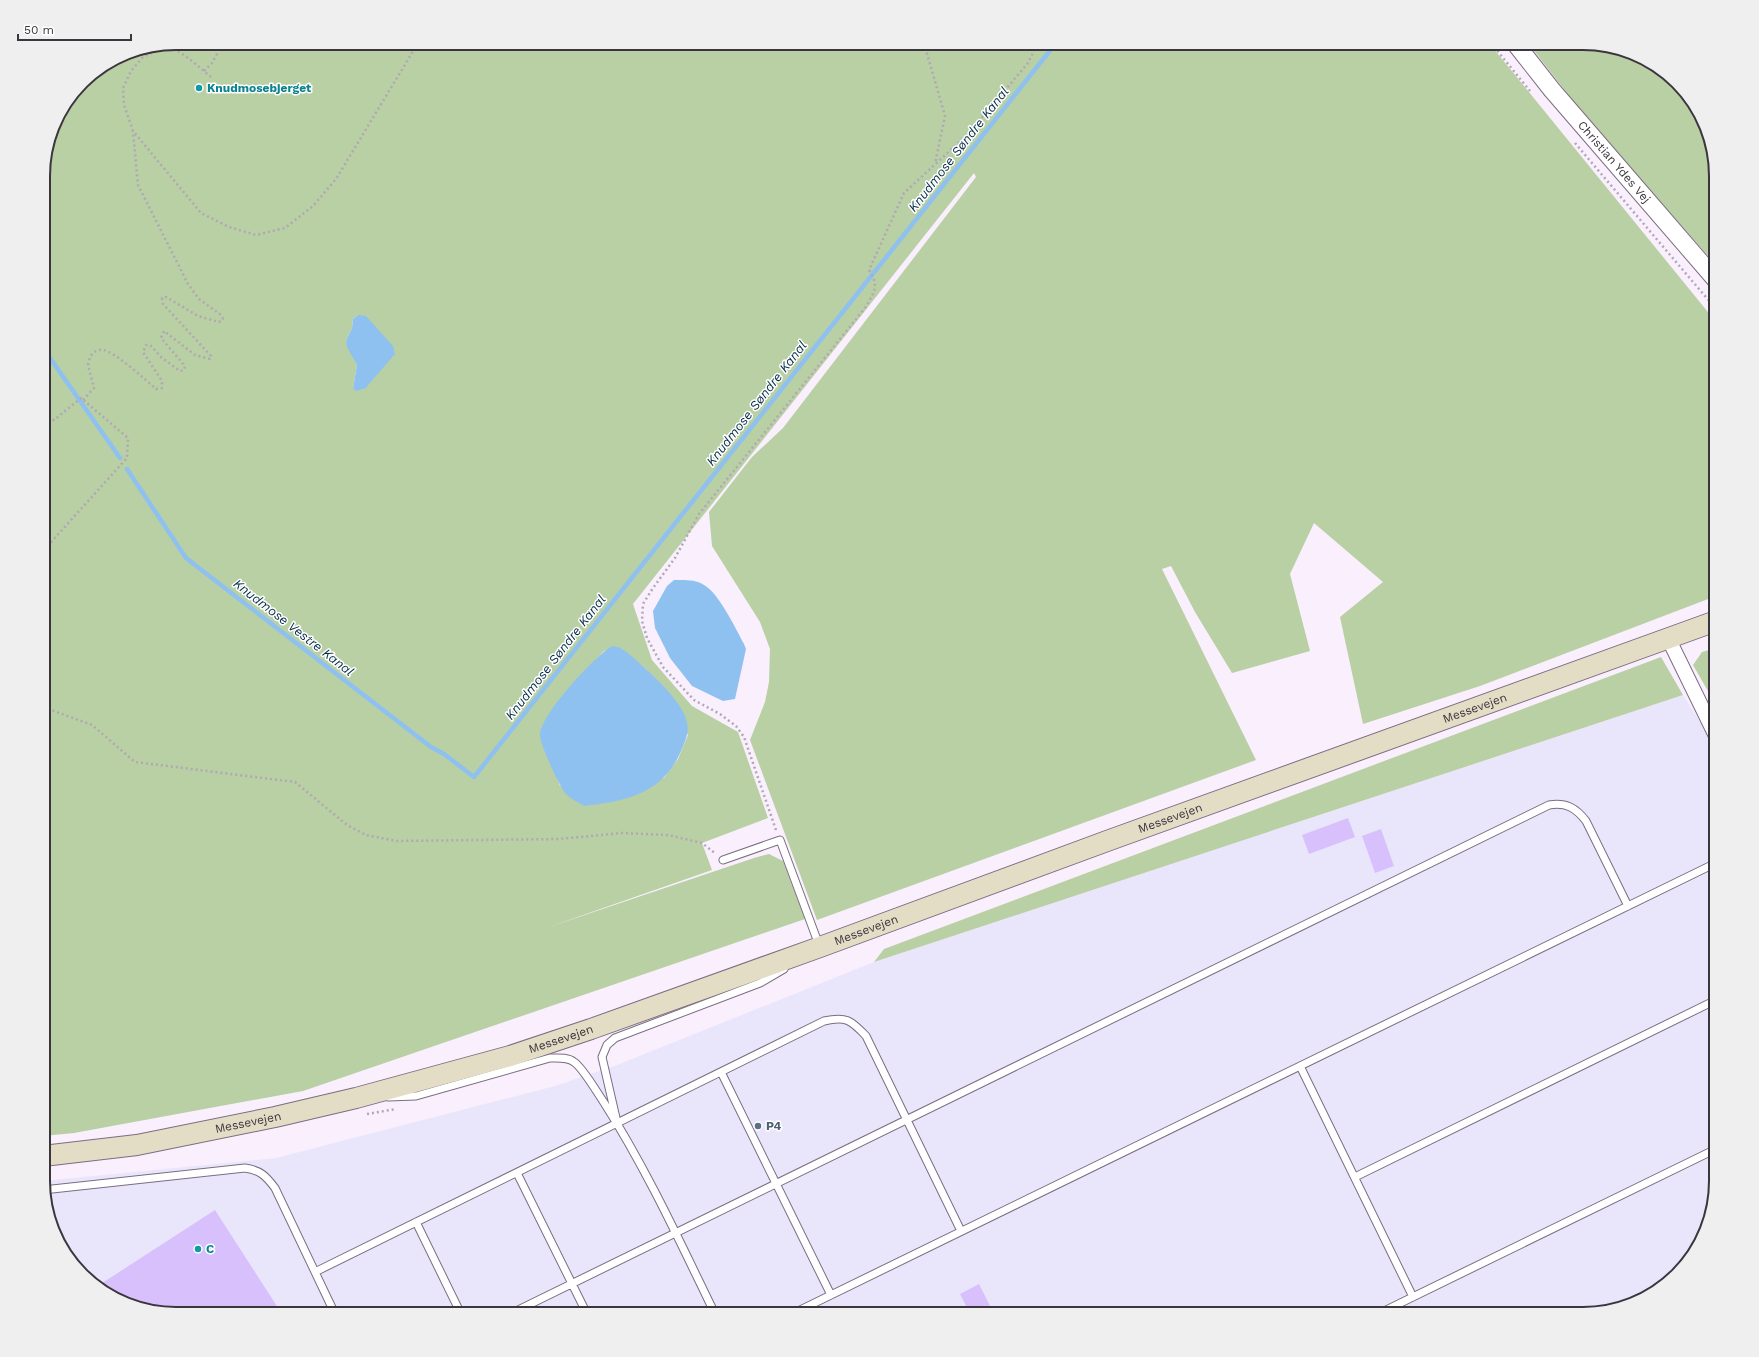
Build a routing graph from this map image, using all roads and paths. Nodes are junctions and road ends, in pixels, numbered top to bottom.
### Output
1 (173, 50) edge
2 (217, 50) edge
3 (414, 50) edge
4 (926, 50) edge
5 (1034, 50) edge
6 (1497, 50) edge
7 (1521, 50) edge
8 (153, 52) edge
9 (204, 71) junction
10 (212, 77) dead end
11 (1531, 92) dead end
12 (133, 132) junction
13 (1571, 139) dead end
14 (935, 165) junction
15 (1709, 272) edge
16 (1709, 301) edge
17 (84, 400) junction
18 (50, 419) edge
19 (50, 543) edge
20 (1709, 623) edge
21 (1670, 637) junction
22 (50, 710) edge
23 (1709, 722) edge
24 (780, 840) junction
25 (723, 860) joint
26 (1709, 866) edge
27 (1628, 906) junction
28 (820, 947) junction
29 (1709, 1003) edge
30 (1300, 1066) junction
31 (721, 1072) junction
32 (356, 1098) junction
33 (907, 1120) junction
34 (616, 1123) junction
35 (1709, 1152) edge
36 (50, 1155) edge
37 (517, 1173) junction
38 (1355, 1177) junction
39 (776, 1184) junction
40 (50, 1189) edge
41 (416, 1222) junction
42 (961, 1231) junction
43 (676, 1233) junction
44 (315, 1272) junction
45 (572, 1284) junction
46 (830, 1295) junction
47 (1414, 1297) junction
48 (332, 1307) edge
49 (458, 1307) edge
50 (524, 1307) edge
51 (584, 1307) edge
52 (712, 1307) edge
53 (806, 1307) edge
54 (1393, 1307) edge

1 - 9 path
2 - 9 path
3 - 12 path
4 - 14 path
5 - 14 path
6 - 11 path
7 - 15 street, Christian Ydes Vej
8 - 12 path
9 - 10 path
12 - 17 path
13 - 16 path
14 - 24 path
17 - 18 path
17 - 19 path
20 - 21 main road, Messevejen
21 - 23 street
21 - 28 main road, Messevejen
22 - 25 path
24 - 25 lane
24 - 28 lane
26 - 27 lane
27 - 30 lane
27 - 33 lane
28 - 32 main road, Messevejen
28 - 34 lane
29 - 38 lane
30 - 38 lane
30 - 42 lane
31 - 33 lane
31 - 34 lane
31 - 39 lane
32 - 34 lane
32 - 36 main road, Messevejen
33 - 39 lane
33 - 42 lane
34 - 37 lane
34 - 43 lane
35 - 47 lane
37 - 41 lane
37 - 45 lane
38 - 47 lane
39 - 43 lane
39 - 46 lane
40 - 44 lane
41 - 44 lane
41 - 49 lane
42 - 46 lane
43 - 45 lane
43 - 52 lane
44 - 48 lane
45 - 50 lane
45 - 51 lane
46 - 53 lane
47 - 54 lane

